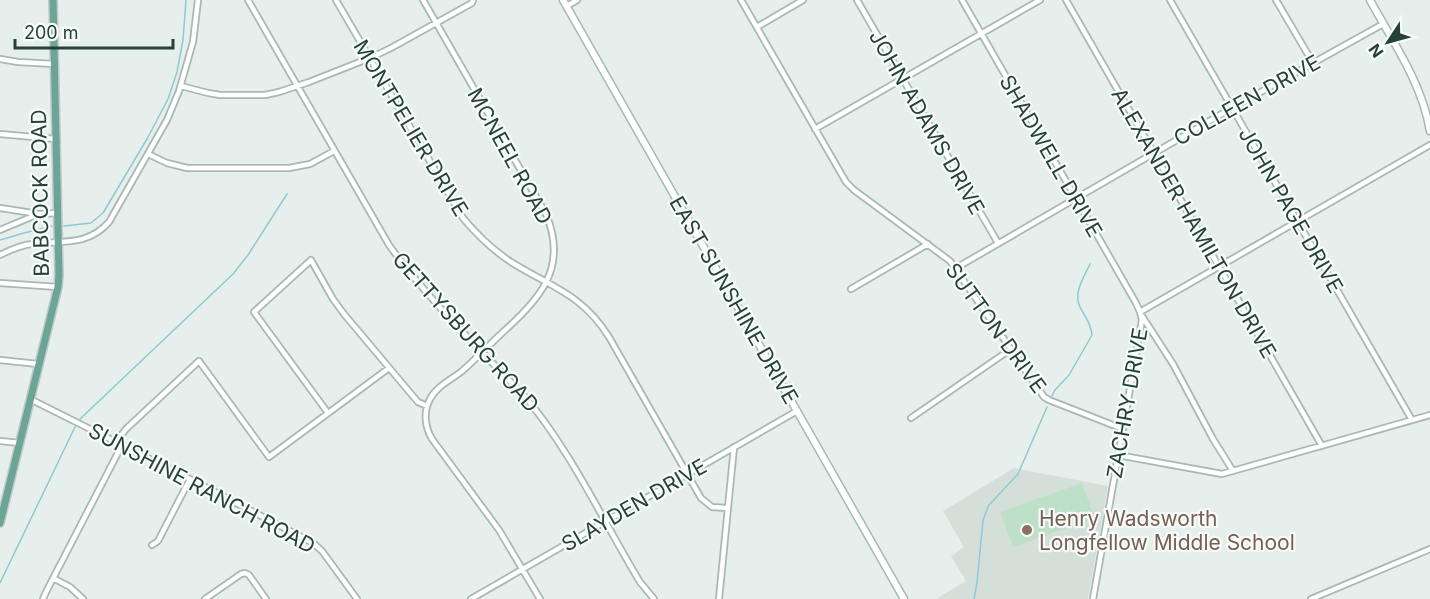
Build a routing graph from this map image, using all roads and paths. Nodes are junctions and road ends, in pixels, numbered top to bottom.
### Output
1 (52, 0) edge
2 (198, 0) edge
3 (248, 0) edge
4 (336, 0) edge
5 (423, 0) edge
6 (473, 0) edge
7 (577, 0) edge
8 (741, 0) edge
9 (803, 0) edge
10 (857, 0) edge
11 (962, 0) edge
12 (1040, 0) edge
13 (1066, 0) edge
14 (1170, 0) edge
15 (1276, 0) edge
16 (1370, 0) edge
17 (565, 3) edge
18 (436, 23) junction
19 (1383, 24) junction
20 (757, 27) junction
21 (981, 33) junction
22 (370, 58) junction
23 (0, 59) edge
24 (1313, 63) junction
25 (54, 64) junction
26 (902, 79) junction
27 (181, 86) junction
28 (297, 86) junction
29 (1427, 103) edge
30 (1232, 108) junction
31 (815, 129) junction
32 (1430, 131) edge
33 (0, 134) edge
34 (56, 139) junction
35 (1430, 145) edge
36 (334, 150) junction
37 (1154, 153) junction
38 (148, 154) junction
39 (1075, 199) junction
40 (0, 208) edge
41 (58, 213) junction
42 (39, 214) junction
43 (1298, 222) junction
44 (0, 230) edge
45 (58, 242) junction
46 (998, 243) junction
47 (928, 244) junction
48 (0, 255) edge
49 (1219, 266) junction
50 (956, 268) junction
51 (546, 281) junction
52 (0, 283) edge
53 (58, 287) junction
54 (851, 289) dead end
55 (1141, 312) junction
56 (1011, 349) junction
57 (483, 351) junction
58 (0, 360) edge
59 (38, 364) junction
60 (389, 369) junction
61 (30, 399) junction
62 (427, 406) junction
63 (797, 411) junction
64 (328, 413) junction
65 (1430, 415) edge
66 (911, 418) dead end
67 (1412, 420) junction
68 (1123, 429) junction
69 (0, 441) edge
70 (116, 442) junction
71 (20, 443) junction
72 (122, 445) junction
73 (1322, 446) junction
74 (734, 447) junction
75 (1118, 455) junction
76 (1233, 471) junction
77 (687, 474) junction
78 (190, 479) junction
79 (728, 508) junction
80 (1, 519) edge
81 (605, 522) junction
82 (152, 545) dead end
83 (1430, 549) edge
84 (523, 570) junction
85 (53, 579) junction
86 (43, 599) edge
87 (83, 599) edge
88 (205, 599) edge
89 (266, 599) edge
90 (357, 599) edge
91 (471, 599) edge
92 (540, 599) edge
93 (654, 599) edge
94 (719, 599) edge
95 (904, 599) edge
96 (1093, 599) edge
97 (1311, 599) edge

1 - 25 main road, BABCOCK ROAD
2 - 27 street
3 - 28 street, GETTYSBURG ROAD
4 - 22 street, MONTPELIER DRIVE
5 - 18 street, MCNEEL ROAD
6 - 18 street
7 - 17 street
8 - 20 street, SUTTON DRIVE
9 - 20 street
10 - 26 street, JOHN ADAMS DRIVE
11 - 21 street, SHADWELL DRIVE
12 - 21 street
13 - 37 street, ALEXANDER HAMILTON DRIVE
14 - 30 street, JOHN PAGE DRIVE
15 - 24 street
16 - 19 street
17 - 63 street, EAST SUNSHINE DRIVE
18 - 22 street
18 - 51 street, MCNEEL ROAD
19 - 24 street, COLLEEN DRIVE
19 - 29 street
20 - 31 street, SUTTON DRIVE
21 - 26 street
21 - 39 street, SHADWELL DRIVE
22 - 28 street
22 - 51 street, MONTPELIER DRIVE
23 - 25 street
24 - 30 street, COLLEEN DRIVE
25 - 34 main road, BABCOCK ROAD
26 - 31 street
26 - 46 street, JOHN ADAMS DRIVE
27 - 28 street
27 - 38 street
28 - 36 street, GETTYSBURG ROAD
29 - 32 street
30 - 37 street, COLLEEN DRIVE
30 - 43 street, JOHN PAGE DRIVE
31 - 47 street, SUTTON DRIVE
33 - 34 street
34 - 41 main road, BABCOCK ROAD
35 - 43 street, ZACHRY DRIVE
36 - 38 street
36 - 57 street, GETTYSBURG ROAD
37 - 39 street, COLLEEN DRIVE
37 - 49 street, ALEXANDER HAMILTON DRIVE
38 - 45 street
39 - 46 street, COLLEEN DRIVE
39 - 55 street, SHADWELL DRIVE
40 - 42 street
41 - 42 street
41 - 45 main road, BABCOCK ROAD
42 - 44 street
43 - 49 street, ZACHRY DRIVE
43 - 67 street, JOHN PAGE DRIVE
45 - 48 street
45 - 53 main road, BABCOCK ROAD
46 - 50 street, COLLEEN DRIVE
47 - 50 street, SUTTON DRIVE
47 - 54 street
49 - 55 street, ZACHRY DRIVE
49 - 73 street, ALEXANDER HAMILTON DRIVE
50 - 56 street, SUTTON DRIVE
51 - 57 street, MCNEEL ROAD
51 - 77 street, MONTPELIER DRIVE
52 - 53 street
53 - 59 main road, BABCOCK ROAD
55 - 68 street, ZACHRY DRIVE
55 - 76 street, SHADWELL DRIVE
56 - 66 street
56 - 68 street, SUTTON DRIVE
57 - 62 street, MCNEEL ROAD
57 - 81 street, GETTYSBURG ROAD
58 - 59 street
59 - 61 main road, BABCOCK ROAD
60 - 62 street
60 - 64 street
60 - 64 street
61 - 70 street, SUNSHINE RANCH ROAD
61 - 71 main road, BABCOCK ROAD
62 - 84 street
63 - 74 street, SLAYDEN DRIVE
63 - 95 street, EAST SUNSHINE DRIVE
64 - 70 street
65 - 67 street
67 - 73 street
68 - 75 street, ZACHRY DRIVE
69 - 71 street
70 - 72 street, SUNSHINE RANCH ROAD
71 - 80 main road, BABCOCK ROAD
72 - 78 street, SUNSHINE RANCH ROAD
72 - 85 street
73 - 76 street
74 - 77 street, SLAYDEN DRIVE
74 - 79 street
75 - 76 street
75 - 96 street, ZACHRY DRIVE
77 - 79 street, MONTPELIER DRIVE
77 - 81 street, SLAYDEN DRIVE
78 - 82 street
78 - 90 street, SUNSHINE RANCH ROAD
79 - 94 street
81 - 84 street, SLAYDEN DRIVE
81 - 93 street, GETTYSBURG ROAD
83 - 97 street
84 - 91 street, SLAYDEN DRIVE
84 - 92 street
85 - 86 street
85 - 87 street
88 - 89 street

